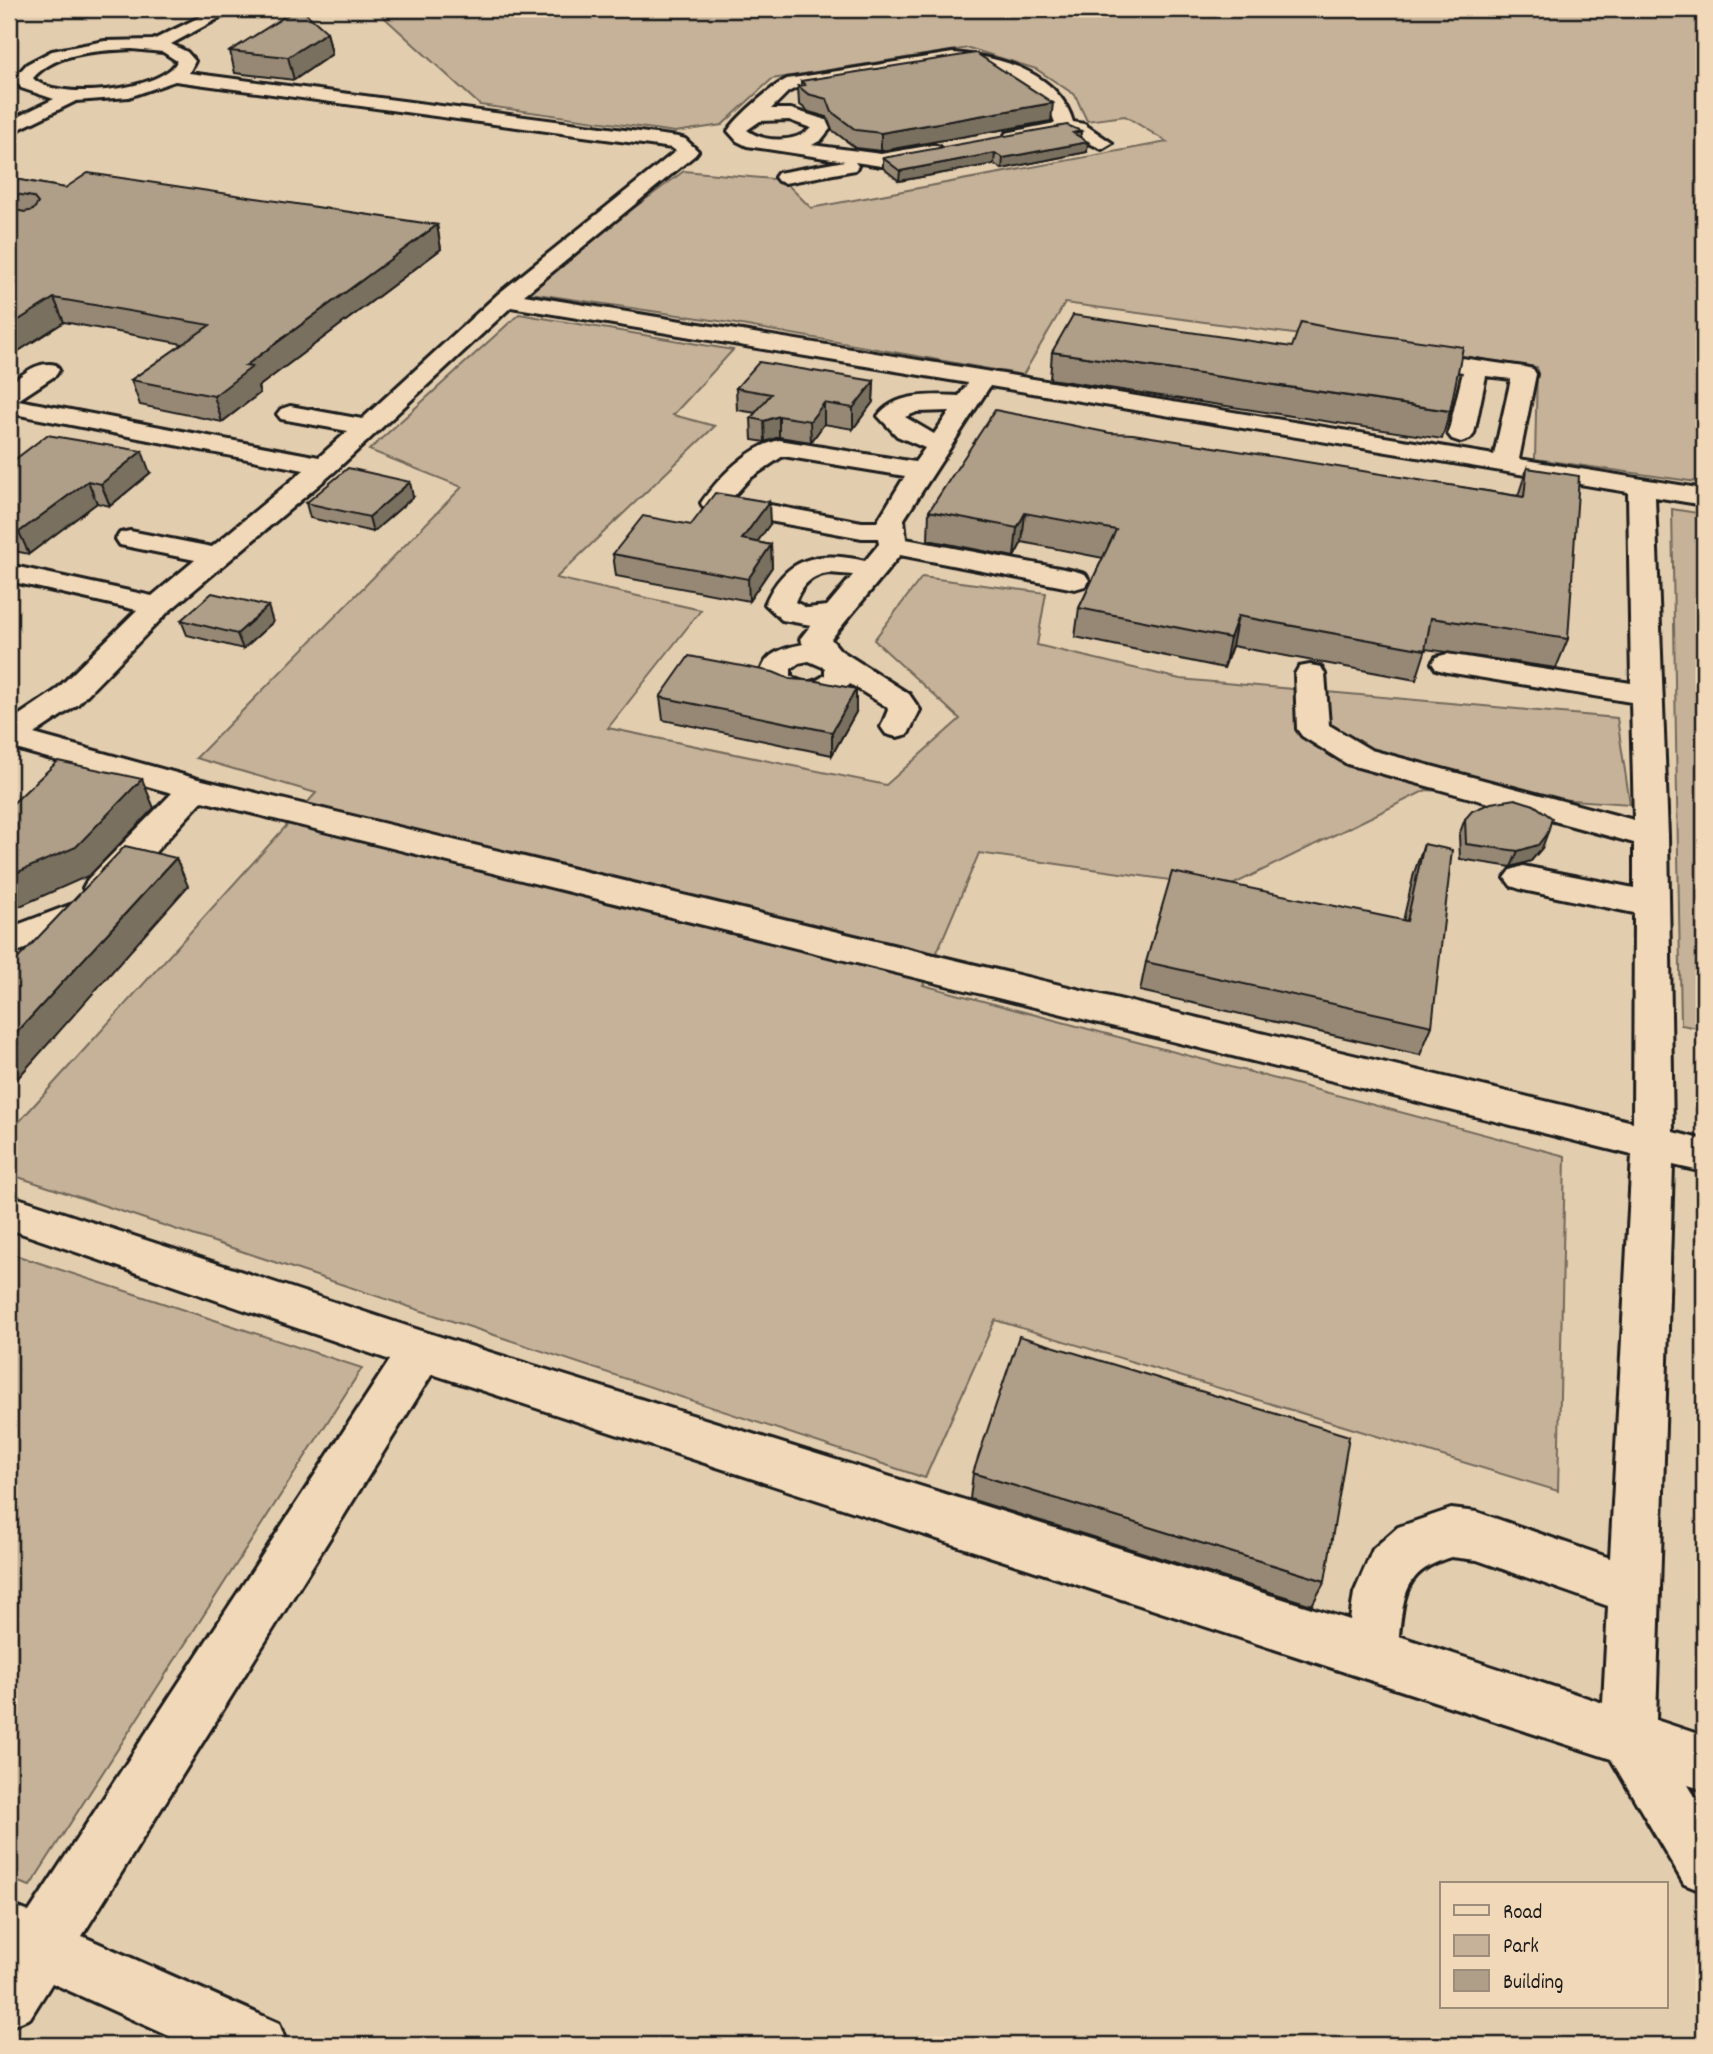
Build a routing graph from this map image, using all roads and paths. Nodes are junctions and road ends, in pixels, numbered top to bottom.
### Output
1 (228, 9) edge
2 (155, 46) junction
3 (19, 56) dead end
4 (45, 60) junction
5 (914, 63) junction
6 (174, 76) junction
7 (934, 77) edge
8 (145, 88) junction
9 (73, 96) junction
10 (47, 97) junction
11 (157, 103) dead end
12 (14, 109) edge
13 (1000, 118) edge
14 (1065, 126) junction
15 (9, 128) edge
16 (1025, 135) junction
17 (717, 139) junction
18 (999, 139) edge
19 (1102, 143) dead end
20 (774, 145) junction
21 (947, 148) edge
22 (881, 160) junction
23 (785, 177) dead end
24 (506, 299) junction
25 (1383, 354) edge
26 (1476, 367) junction
27 (47, 370) dead end
28 (983, 379) junction
29 (1037, 388) junction
30 (9, 395) edge
31 (966, 404) junction
32 (9, 406) edge
33 (1034, 413) dead end
34 (290, 414) dead end
35 (1225, 418) junction
36 (367, 427) junction
37 (1461, 434) dead end
38 (1208, 438) dead end
39 (940, 444) junction
40 (1506, 465) junction
41 (325, 466) junction
42 (922, 471) junction
43 (1641, 487) junction
44 (1704, 497) edge
45 (892, 538) junction
46 (130, 539) dead end
47 (215, 555) junction
48 (872, 571) junction
49 (9, 573) edge
50 (1075, 580) dead end
51 (158, 606) junction
52 (838, 612) junction
53 (1447, 663) dead end
54 (1310, 674) dead end
55 (1647, 695) junction
56 (897, 727) dead end
57 (9, 736) edge
58 (81, 756) junction
59 (50, 783) edge
60 (195, 789) junction
61 (1651, 836) junction
62 (1523, 878) dead end
63 (1651, 904) junction
64 (18, 954) edge
65 (1653, 1143) junction
66 (1704, 1156) edge
67 (9, 1212) edge
68 (422, 1351) junction
69 (1635, 1591) junction
70 (1371, 1653) junction
71 (1628, 1737) junction
72 (1704, 1763) edge
73 (1704, 1864) edge
74 (24, 1939) edge
75 (9, 1997) edge
76 (257, 2045) edge

1 - 2 lane
2 - 4 lane
2 - 6 lane
3 - 4 lane
4 - 10 lane
5 - 7 lane
5 - 14 lane
5 - 17 lane
6 - 8 lane
6 - 17 lane
8 - 9 lane
8 - 11 lane
9 - 10 lane
9 - 15 lane
10 - 12 lane
13 - 16 lane
14 - 16 lane
14 - 19 lane
16 - 18 lane
17 - 20 lane
17 - 20 lane
17 - 24 lane
20 - 22 lane
21 - 22 lane
22 - 23 lane
24 - 28 lane
24 - 36 lane
25 - 26 lane
26 - 37 lane
26 - 40 lane
27 - 30 lane
28 - 29 lane
28 - 31 lane
29 - 33 lane
29 - 35 lane
31 - 39 lane
31 - 39 lane
32 - 41 lane
34 - 36 lane
35 - 38 lane
35 - 40 lane
36 - 41 lane
39 - 42 lane
40 - 43 lane
41 - 47 lane
42 - 45 lane
42 - 45 lane
43 - 44 lane
43 - 55 lane
45 - 48 lane
45 - 50 lane
46 - 47 lane
47 - 51 lane
48 - 52 lane
48 - 52 lane
49 - 51 lane
51 - 57 lane
52 - 56 lane
53 - 55 lane
54 - 61 lane
55 - 61 lane
57 - 58 lane
58 - 59 lane
58 - 60 lane
60 - 64 lane
60 - 65 lane
61 - 63 lane
62 - 63 lane
63 - 65 lane
65 - 66 lane
65 - 69 lane
67 - 68 lane
68 - 70 lane
68 - 74 lane
69 - 70 lane
69 - 71 lane
70 - 71 lane
71 - 72 lane
71 - 73 lane
74 - 75 lane
74 - 76 lane

